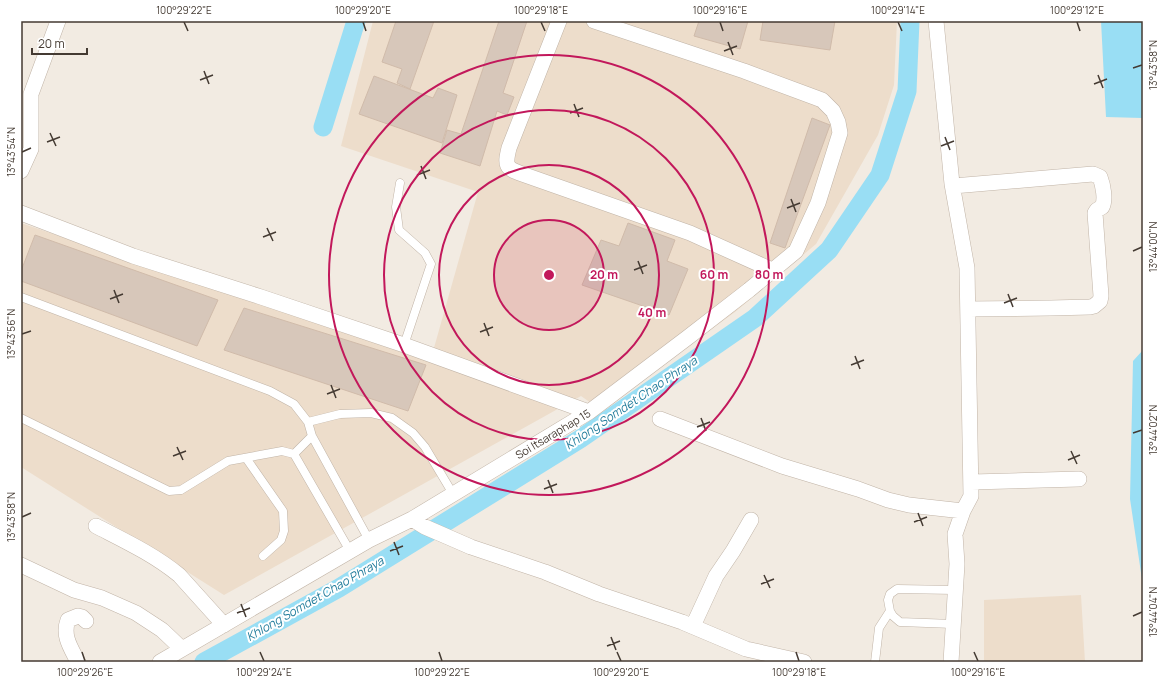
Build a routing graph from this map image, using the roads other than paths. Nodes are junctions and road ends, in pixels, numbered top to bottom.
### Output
1 (58, 21) edge
2 (559, 21) edge
3 (594, 21) edge
4 (936, 21) edge
5 (21, 171) edge
6 (400, 183) dead end
7 (953, 186) junction
8 (21, 213) edge
9 (772, 270) junction
10 (21, 297) edge
11 (968, 308) junction
12 (404, 345) junction
13 (590, 412) junction
14 (21, 418) edge
15 (660, 420) dead end
16 (308, 422) junction
17 (312, 436) junction
18 (294, 454) junction
19 (246, 458) junction
20 (1079, 479) dead end
21 (972, 482) junction
22 (453, 494) junction
23 (963, 511) junction
24 (412, 519) junction
25 (751, 520) dead end
26 (96, 526) dead end
27 (369, 540) junction
28 (350, 551) junction
29 (263, 556) dead end
30 (21, 565) edge
31 (955, 590) junction
32 (890, 611) junction
33 (86, 621) dead end
34 (953, 624) junction
35 (224, 625) junction
36 (693, 626) junction
37 (182, 649) junction
38 (78, 662) edge
39 (160, 662) edge
40 (804, 662) edge
41 (875, 662) edge
42 (951, 662) edge

1 - 5 street
2 - 9 street
3 - 9 street, Soi Itsaraphap 15
4 - 7 street
6 - 12 lane
7 - 11 street
7 - 11 street
8 - 12 street
9 - 13 street, Soi Itsaraphap 15
10 - 16 lane
11 - 21 street
12 - 13 street
13 - 22 street, Soi Itsaraphap 15
14 - 19 lane
15 - 23 street
16 - 17 lane
16 - 22 lane
17 - 18 lane
17 - 27 lane
18 - 19 lane
18 - 28 lane
19 - 29 lane
20 - 21 street
21 - 23 street
22 - 24 street, Soi Itsaraphap 15
23 - 31 street
24 - 27 street, Soi Itsaraphap 15
24 - 36 street
25 - 36 street
26 - 35 street
27 - 28 street, Soi Itsaraphap 15
28 - 35 street, Soi Itsaraphap 15
30 - 37 street
31 - 32 lane
31 - 34 street
32 - 34 lane
32 - 41 lane
33 - 38 street
34 - 42 street
35 - 37 street, Soi Itsaraphap 15
36 - 40 street
37 - 39 street, Soi Itsaraphap 15

